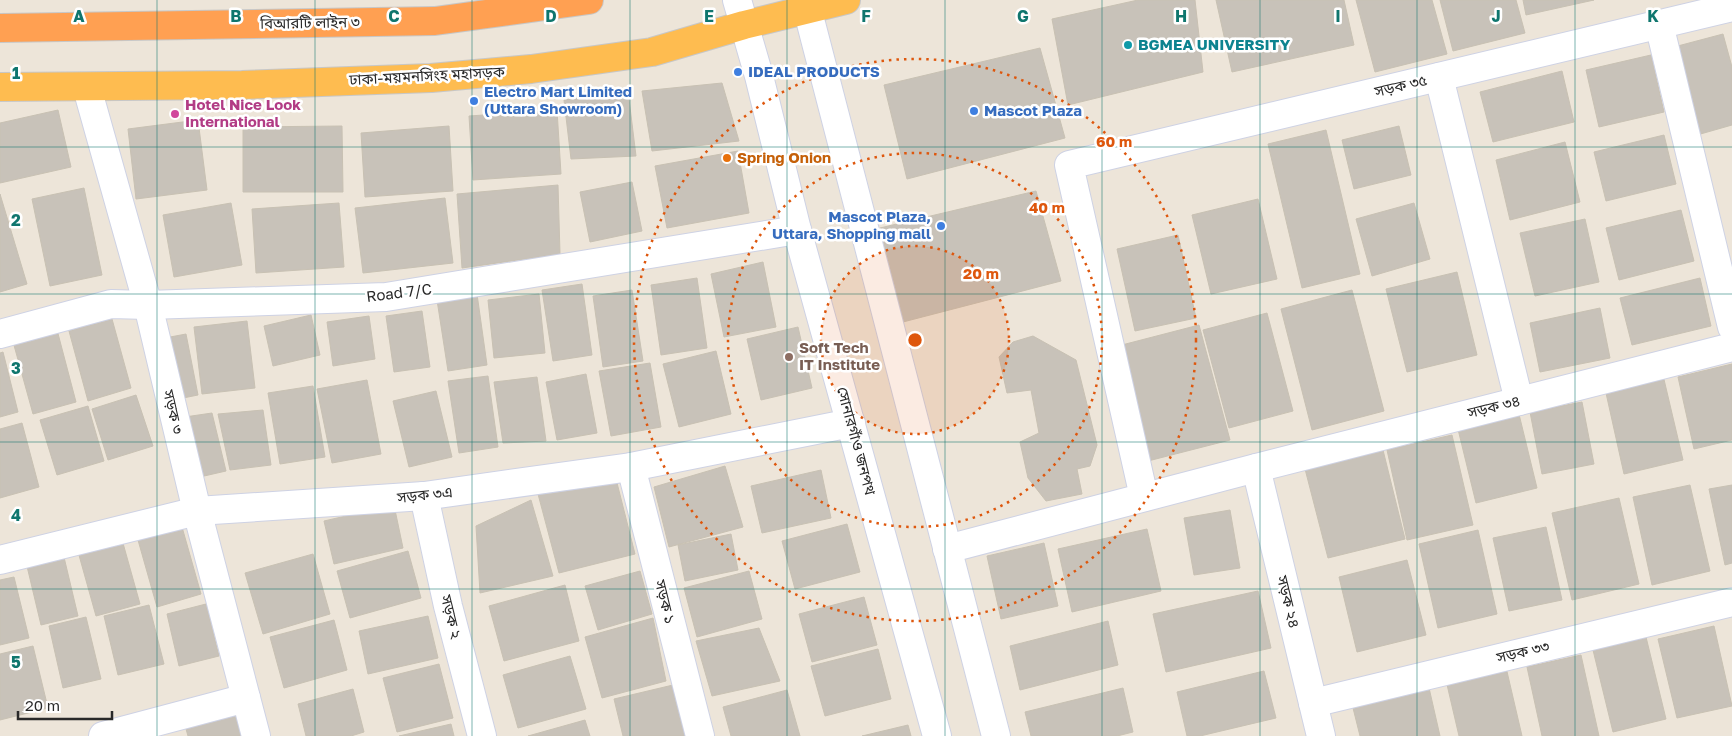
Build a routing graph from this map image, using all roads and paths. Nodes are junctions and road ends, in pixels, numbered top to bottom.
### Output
1 (589, 0) edge
2 (846, 0) edge
3 (806, 4) edge
4 (1732, 6) edge
5 (741, 12) edge
6 (1659, 24) junction
7 (0, 28) edge
8 (1438, 77) junction
9 (0, 87) edge
10 (87, 88) junction
11 (797, 230) junction
12 (148, 305) junction
13 (1732, 327) edge
14 (0, 334) edge
15 (1732, 347) edge
16 (1519, 401) junction
17 (851, 423) junction
18 (630, 467) junction
19 (1256, 468) junction
20 (424, 496) junction
21 (1144, 497) junction
22 (197, 511) junction
23 (947, 550) junction
24 (0, 560) edge
25 (1732, 602) edge
26 (246, 698) junction
27 (1313, 702) junction
28 (104, 736) edge
29 (256, 736) edge
30 (482, 736) edge
31 (700, 736) edge
32 (937, 736) edge
33 (996, 736) edge
34 (1321, 736) edge

1 - 7 highway, বিআরটি লাইন ৩
2 - 3 highway, ঢাকা-ময়মনসিংহ মহাসড়ক
3 - 5 highway, ঢাকা-ময়মনসিংহ মহাসড়ক
3 - 23 street
4 - 6 street, সড়ক ৩৫
5 - 10 highway, ঢাকা-ময়মনসিংহ মহাসড়ক
5 - 11 street, সোনারগাঁও জনপথ
6 - 8 street, সড়ক ৩৫
6 - 13 street
8 - 16 street
8 - 21 street, সড়ক ৩৫
9 - 10 highway, ঢাকা-ময়মনসিংহ মহাসড়ক
10 - 12 street, সড়ক ৩
11 - 12 street, Road 7/C
11 - 17 street, সোনারগাঁও জনপথ
12 - 14 street, Road 7/C
12 - 22 street, সড়ক ৩
15 - 16 street, সড়ক ৩৪
16 - 19 street, সড়ক ৩৪
17 - 18 street, সড়ক ৩এ
17 - 32 street, সোনারগাঁও জনপথ
18 - 20 street, সড়ক ৩এ
18 - 31 street, সড়ক ১
19 - 21 street, সড়ক ৩৪
19 - 27 street, সড়ক ২৪
20 - 22 street, সড়ক ৩এ
20 - 30 street, সড়ক ২
21 - 23 street, সড়ক ৩৪
22 - 24 street, সড়ক ৩এ
22 - 26 street, সড়ক ৩
23 - 33 street
25 - 27 street, সড়ক ৩৩
26 - 28 street
26 - 29 street, সড়ক ৩
27 - 34 street, সড়ক ২৪

